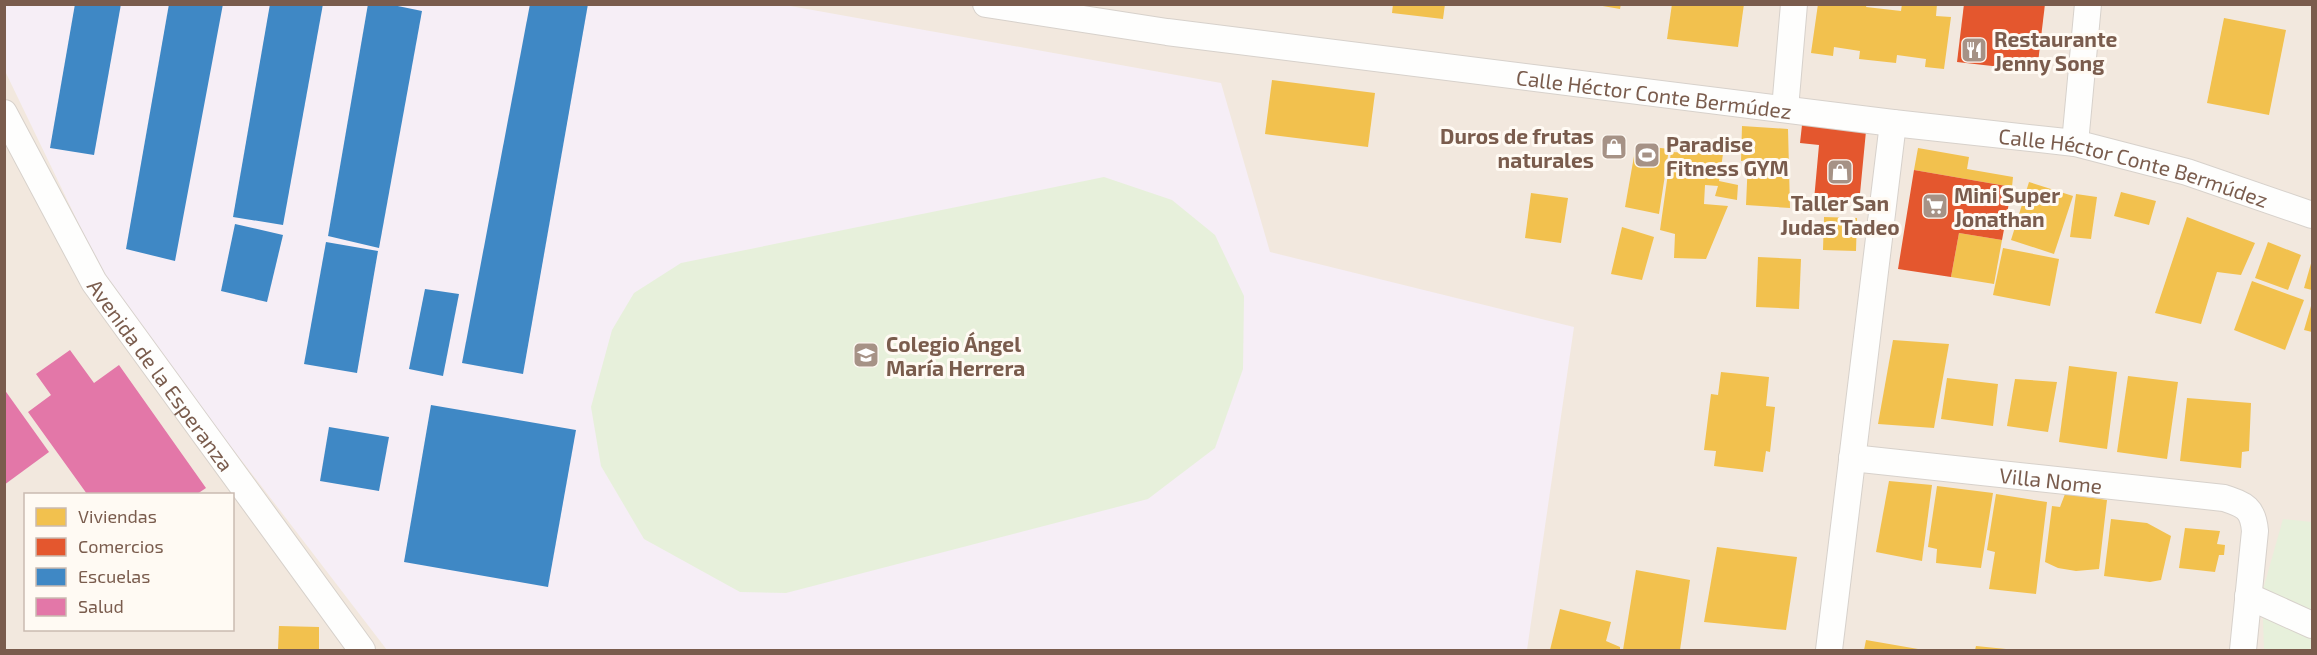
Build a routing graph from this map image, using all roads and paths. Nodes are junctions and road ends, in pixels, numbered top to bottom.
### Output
1 (986, 4) edge
2 (1794, 4) edge
3 (2088, 4) edge
4 (1785, 109) junction
5 (4, 113) edge
6 (1893, 123) junction
7 (2075, 143) junction
8 (2313, 215) edge
9 (1851, 459) junction
10 (2248, 596) junction
11 (2313, 626) edge
12 (362, 651) edge
13 (1828, 651) edge
14 (2243, 651) edge

1 - 4 street, Calle Héctor Conte Bermúdez
2 - 4 street
3 - 7 street
4 - 6 street, Calle Héctor Conte Bermúdez
5 - 12 street, Avenida de la Esperanza
6 - 7 street, Calle Héctor Conte Bermúdez
6 - 9 street
7 - 8 street, Calle Héctor Conte Bermúdez
9 - 10 street, Villa Nome
9 - 13 street
10 - 11 street
10 - 14 street

